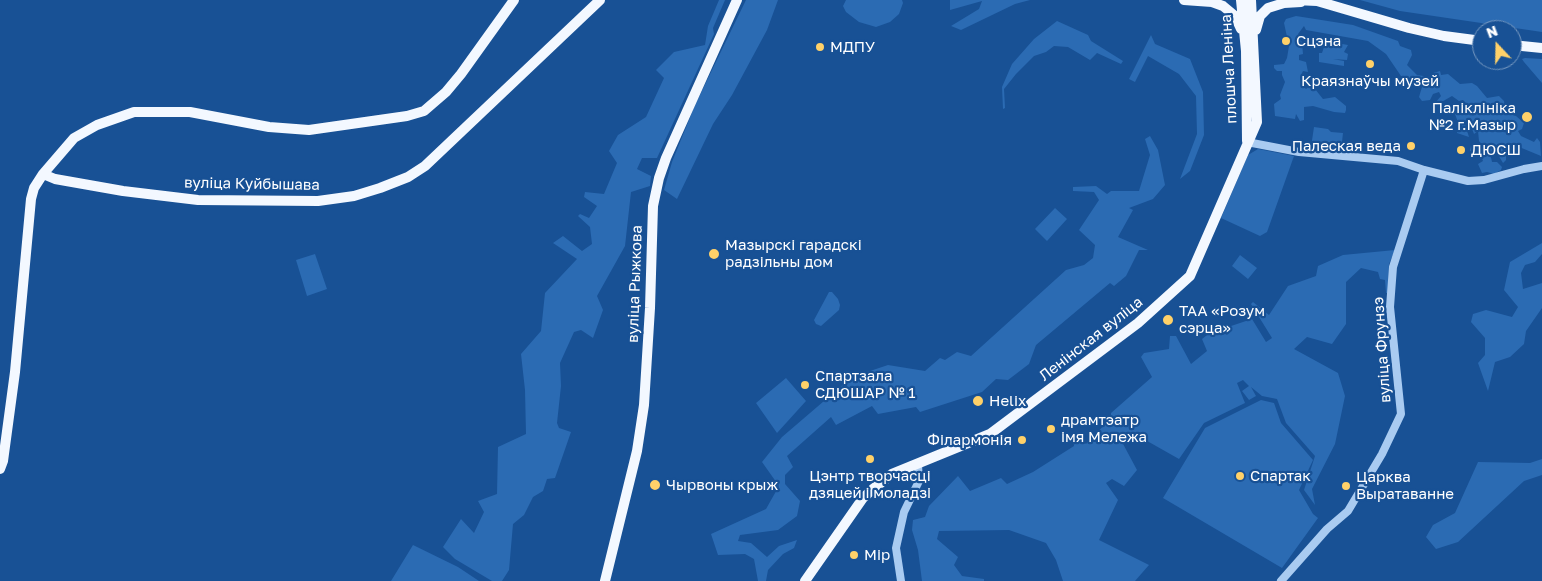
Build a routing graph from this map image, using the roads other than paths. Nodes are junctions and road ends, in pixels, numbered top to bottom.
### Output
1 (514, 0) edge
2 (600, 0) edge
3 (737, 0) edge
4 (1184, 0) edge
5 (1241, 0) edge
6 (1251, 0) edge
7 (1299, 0) edge
8 (1317, 0) edge
9 (1472, 39) edge
10 (1522, 46) edge
11 (1542, 48) edge
12 (1245, 62) junction
13 (1255, 83) junction
14 (1248, 142) junction
15 (1542, 166) edge
16 (1424, 170) junction
17 (43, 174) junction
18 (918, 464) junction
19 (0, 469) edge
20 (605, 581) edge
21 (805, 581) edge
22 (901, 581) edge
23 (1281, 581) edge

1 - 17 main road
2 - 17 main road, вуліца Куйбышава
3 - 20 main road, вуліца Рыжкова
4 - 12 main road
5 - 12 main road, плошча Леніна
6 - 13 main road, плошча Леніна
7 - 8 main road
7 - 13 main road
8 - 9 main road
10 - 11 main road
12 - 14 main road, плошча Леніна
13 - 14 main road, плошча Леніна
14 - 16 street
14 - 18 main road, Ленінская вуліца
15 - 16 street
16 - 23 street, вуліца Фрунзэ
17 - 19 main road
18 - 21 main road, Ленінская вуліца
18 - 22 street

